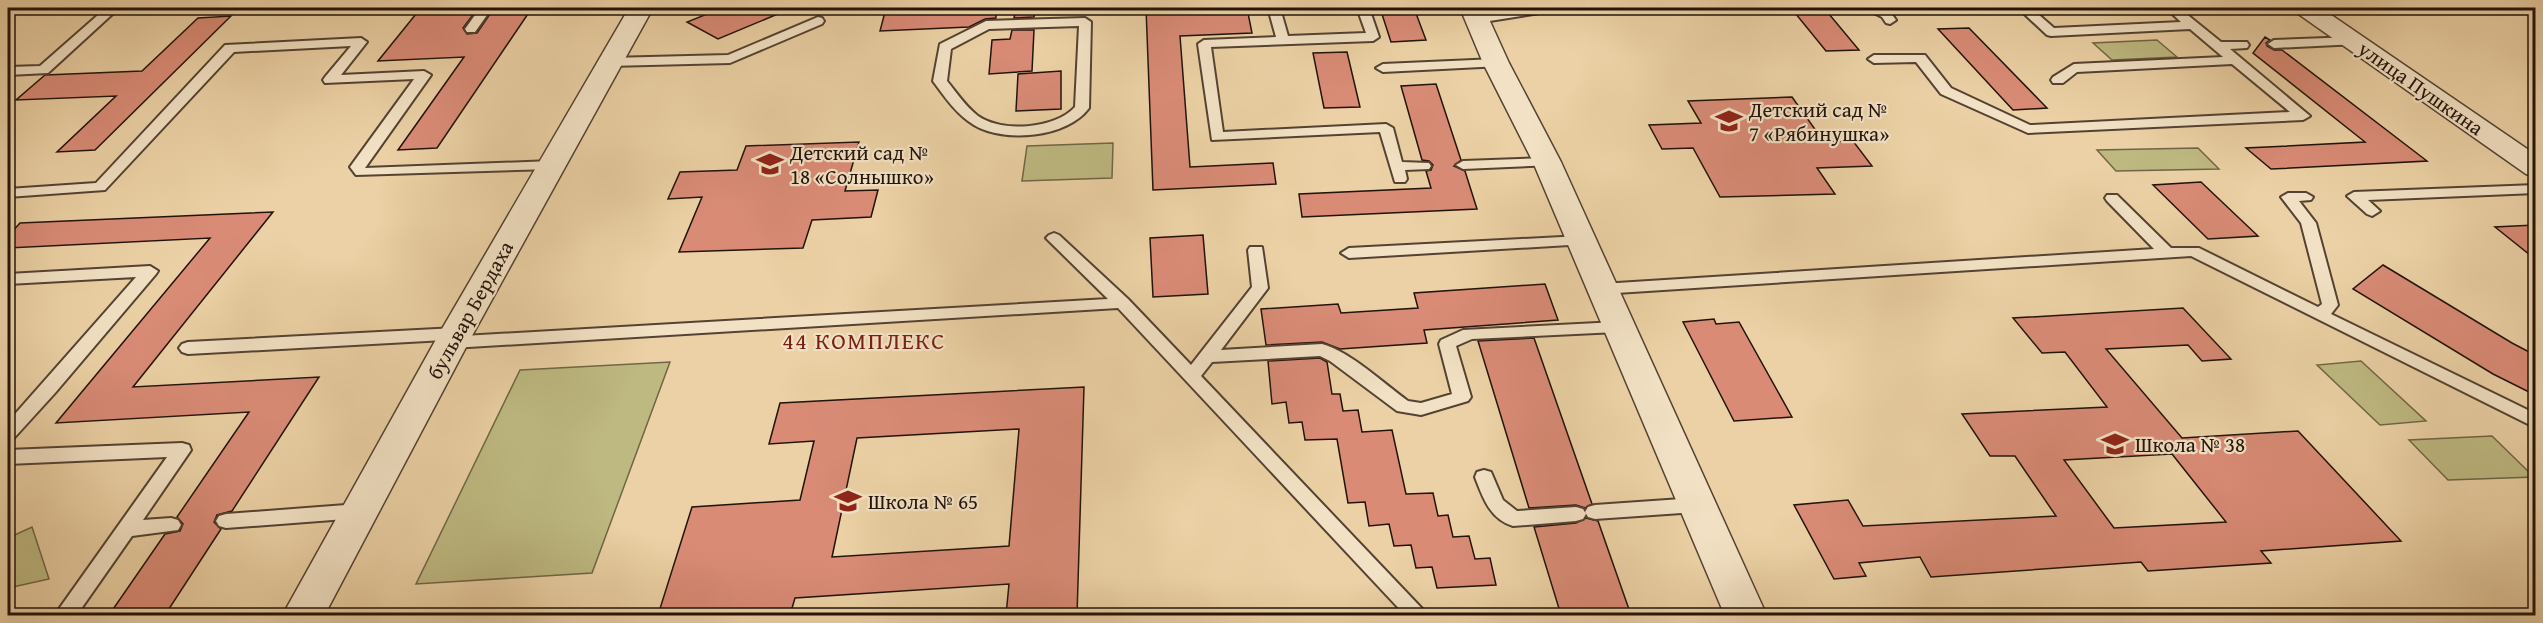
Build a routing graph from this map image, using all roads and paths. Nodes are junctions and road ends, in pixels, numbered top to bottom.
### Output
1 (113, 8) edge
2 (486, 8) edge
3 (640, 8) edge
4 (1274, 8) edge
5 (1363, 8) edge
6 (1540, 8) edge
7 (1870, 8) edge
8 (2024, 8) edge
9 (2172, 8) edge
10 (2306, 8) edge
11 (1475, 13) edge
12 (986, 20) joint
13 (1890, 20) dead end
14 (818, 21) dead end
15 (2193, 25) junction
16 (471, 29) dead end
17 (1283, 40) junction
18 (2354, 41) junction
19 (2274, 44) dead end
20 (2243, 45) dead end
21 (2219, 46) junction
22 (1874, 59) dead end
23 (2236, 60) junction
24 (609, 62) junction
25 (1496, 63) junction
26 (1383, 68) dead end
27 (8, 71) edge
28 (2058, 80) dead end
29 (1547, 162) junction
30 (552, 165) junction
31 (1462, 165) dead end
32 (1424, 166) dead end
33 (2535, 168) edge
34 (2535, 189) edge
35 (8, 193) edge
36 (2306, 197) dead end
37 (2112, 198) dead end
38 (2372, 211) dead end
39 (1054, 238) dead end
40 (1581, 241) junction
41 (1256, 250) dead end
42 (2166, 252) junction
43 (1349, 253) dead end
44 (8, 279) edge
45 (1601, 289) junction
46 (1122, 303) junction
47 (2320, 315) junction
48 (1617, 327) junction
49 (454, 338) junction
50 (188, 348) dead end
51 (1209, 356) junction
52 (1191, 377) junction
53 (2535, 422) edge
54 (8, 433) edge
55 (8, 457) edge
56 (1484, 477) dead end
57 (1696, 505) junction
58 (359, 511) junction
59 (226, 521) dead end
60 (171, 525) dead end
61 (126, 529) junction
62 (64, 615) edge
63 (303, 615) edge
64 (1419, 615) edge
65 (1746, 615) edge

1 - 27 lane
2 - 16 lane
3 - 24 street, бульвар Бердаха
4 - 17 lane
5 - 17 lane
6 - 11 lane
7 - 13 lane
8 - 15 lane
9 - 15 lane
10 - 18 street, улица Пушкина
11 - 25 street
12 - 12 lane
14 - 24 lane
15 - 21 lane
17 - 32 lane
18 - 19 lane
18 - 33 street, улица Пушкина
20 - 21 lane
21 - 23 lane
22 - 23 lane
23 - 28 lane
24 - 30 street, бульвар Бердаха
25 - 26 lane
25 - 29 street
29 - 31 lane
29 - 40 street
30 - 35 lane
30 - 49 street, бульвар Бердаха
34 - 38 lane
36 - 47 lane
37 - 42 lane
39 - 46 lane
40 - 43 lane
40 - 45 street
41 - 51 lane
42 - 45 lane
42 - 47 lane
44 - 54 lane
45 - 48 street
46 - 49 lane
46 - 52 lane
47 - 53 lane
48 - 51 lane
48 - 57 street
49 - 50 lane
49 - 58 street, бульвар Бердаха
51 - 52 lane
52 - 64 lane
55 - 61 lane
56 - 57 lane
57 - 65 street
58 - 59 lane
58 - 63 street, бульвар Бердаха
60 - 61 lane
61 - 62 lane

